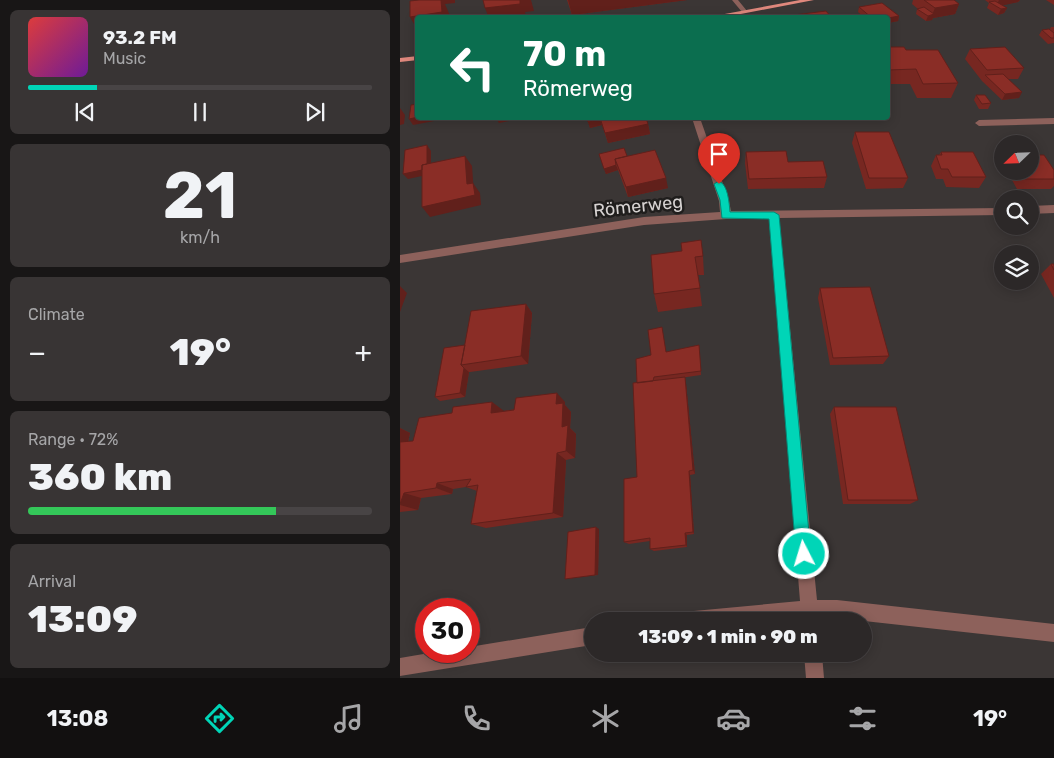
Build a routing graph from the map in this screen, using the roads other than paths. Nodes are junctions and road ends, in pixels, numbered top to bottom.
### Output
1 (735, 0) edge
2 (811, 0) edge
3 (744, 11) junction
4 (722, 15) edge
5 (415, 58) edge
6 (400, 60) edge
7 (697, 120) edge
8 (1054, 121) edge
9 (979, 123) dead end
10 (1054, 209) edge
11 (994, 210) edge
12 (1039, 210) edge
13 (726, 215) junction
14 (774, 215) junction
15 (400, 259) edge
16 (809, 612) edge
17 (823, 612) edge
18 (864, 612) edge
19 (872, 613) edge
20 (1054, 633) edge
21 (584, 637) edge
22 (813, 662) edge
23 (400, 667) edge
24 (815, 678) edge

1 - 3 street
2 - 3 main road
3 - 4 main road
5 - 6 main road
7 - 13 street
8 - 9 street
10 - 12 street
11 - 14 street, Römerweg
13 - 14 street, Römerweg
13 - 15 street, Römerweg
14 - 16 street
17 - 18 street
19 - 20 street
21 - 23 street
22 - 24 street

